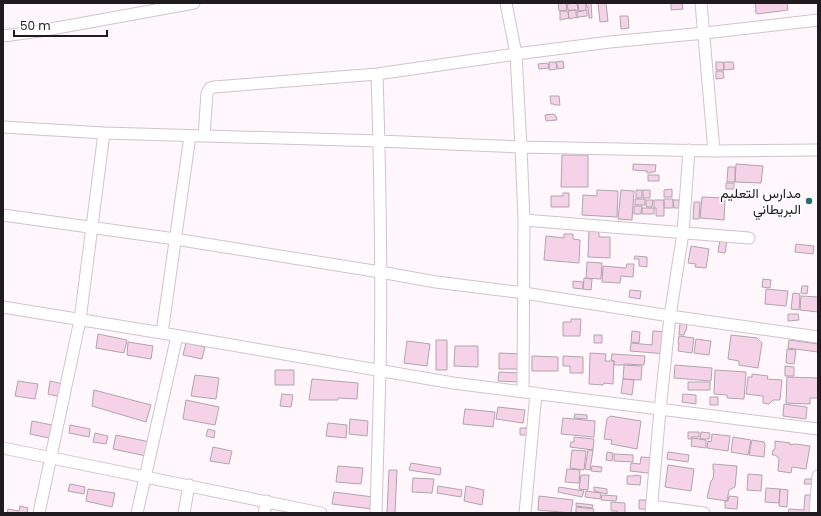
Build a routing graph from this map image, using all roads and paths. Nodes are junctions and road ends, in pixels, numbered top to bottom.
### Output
1 (194, 3) edge
2 (506, 3) edge
3 (701, 3) edge
4 (168, 6) edge
5 (818, 20) edge
6 (705, 34) junction
7 (3, 36) edge
8 (516, 54) junction
9 (377, 74) junction
10 (3, 127) edge
11 (104, 133) junction
12 (190, 136) junction
13 (204, 136) junction
14 (379, 141) junction
15 (521, 147) junction
16 (689, 150) junction
17 (818, 150) edge
18 (714, 151) junction
19 (3, 214) edge
20 (524, 220) junction
21 (92, 227) junction
22 (683, 232) junction
23 (749, 238) dead end
24 (175, 239) junction
25 (380, 272) junction
26 (524, 293) junction
27 (3, 306) edge
28 (670, 316) junction
29 (80, 320) junction
30 (162, 333) junction
31 (177, 336) junction
32 (818, 337) edge
33 (380, 371) junction
34 (523, 392) junction
35 (536, 393) junction
36 (660, 410) junction
37 (818, 430) edge
38 (3, 448) edge
39 (51, 458) junction
40 (818, 476) edge
41 (145, 477) junction
42 (189, 485) junction
43 (267, 501) junction
44 (652, 509) edge
45 (39, 513) edge
46 (137, 513) edge
47 (184, 513) edge
48 (264, 513) edge
49 (321, 513) edge
50 (376, 513) edge
51 (525, 513) edge
52 (704, 513) edge
53 (816, 513) edge

1 - 4 street
2 - 8 street
3 - 6 street
4 - 7 street
5 - 6 street
6 - 8 street
6 - 18 street
8 - 9 street
8 - 15 street
9 - 13 street
9 - 14 street
10 - 11 street
11 - 12 street
11 - 21 street
12 - 13 street
12 - 24 street
13 - 14 street
14 - 15 street
14 - 25 street
15 - 16 street
15 - 20 street
16 - 18 street
16 - 22 street
17 - 18 street
19 - 21 street
20 - 22 street
20 - 26 street
21 - 24 street
21 - 29 street
22 - 23 street
22 - 28 street
24 - 25 street
24 - 30 street
25 - 26 street
25 - 33 street
26 - 28 street
26 - 34 street
27 - 29 street
28 - 32 street
28 - 36 street
29 - 30 street
29 - 39 street
30 - 31 street
31 - 33 street
31 - 41 street
33 - 34 street
33 - 50 street
34 - 35 street
35 - 36 street
35 - 51 street
36 - 37 street
36 - 44 street
38 - 39 street
39 - 41 street
39 - 45 street
40 - 53 street
41 - 42 street
41 - 46 street
42 - 43 street
42 - 47 street
43 - 48 street
43 - 49 street
44 - 52 street

